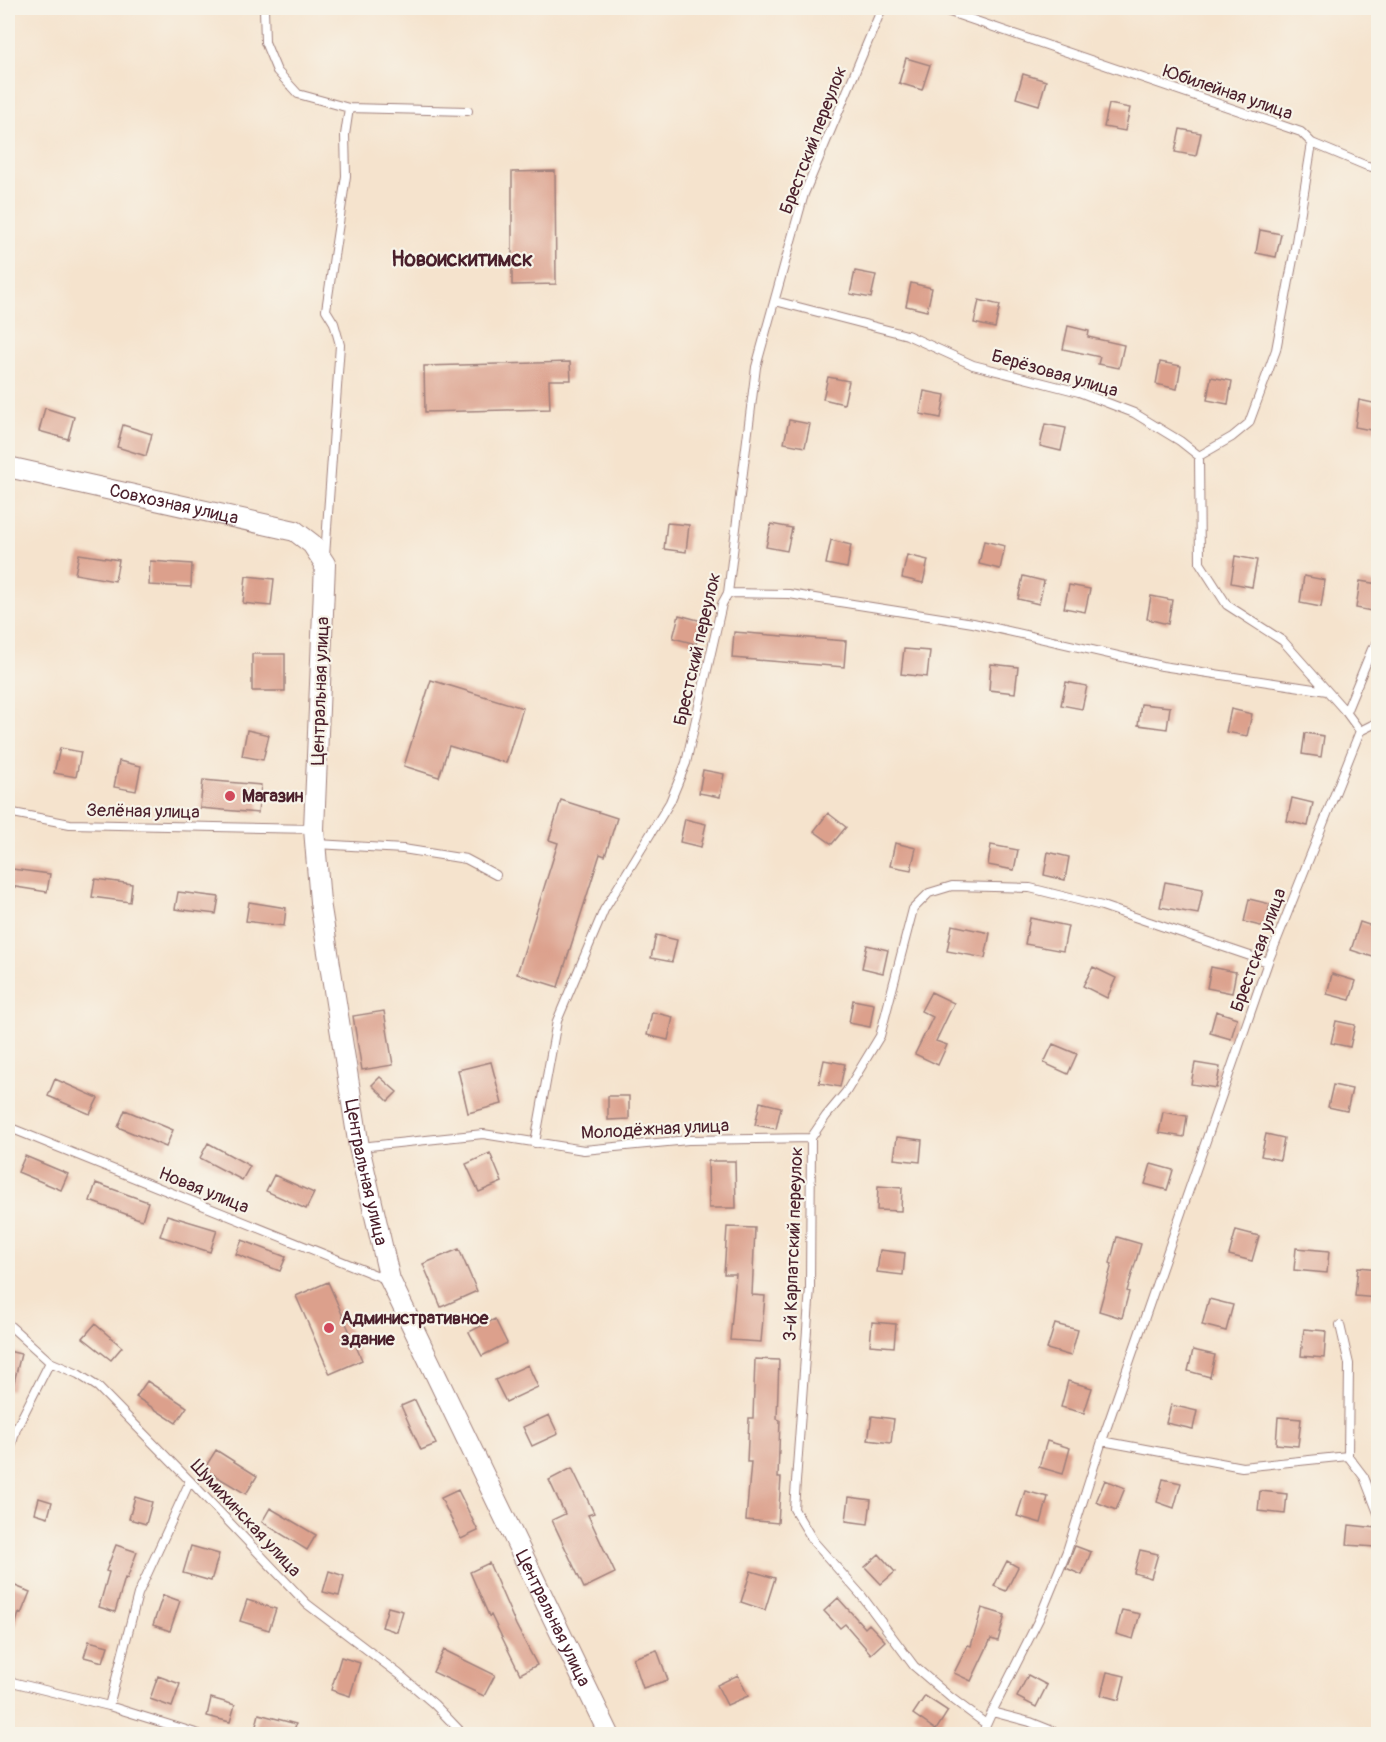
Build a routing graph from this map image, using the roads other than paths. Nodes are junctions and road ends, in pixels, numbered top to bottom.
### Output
1 (264, 8) edge
2 (882, 8) edge
3 (938, 8) edge
4 (349, 108) junction
5 (468, 111) dead end
6 (1312, 143) junction
7 (1378, 168) edge
8 (775, 301) junction
9 (1199, 456) junction
10 (8, 467) edge
11 (325, 564) junction
12 (728, 593) junction
13 (1378, 642) edge
14 (1327, 691) junction
15 (1346, 712) junction
16 (1378, 722) edge
17 (1360, 731) junction
18 (8, 812) edge
19 (315, 837) junction
20 (496, 875) dead end
21 (1268, 962) junction
22 (8, 1127) edge
23 (811, 1138) junction
24 (535, 1143) junction
25 (359, 1147) junction
26 (390, 1280) junction
27 (8, 1324) edge
28 (1340, 1325) dead end
29 (50, 1362) junction
30 (1102, 1441) junction
31 (1348, 1456) junction
32 (8, 1458) edge
33 (190, 1481) junction
34 (1378, 1513) edge
35 (8, 1682) edge
36 (109, 1706) junction
37 (992, 1712) junction
38 (986, 1724) junction
39 (199, 1734) edge
40 (463, 1734) edge
41 (609, 1734) edge
42 (982, 1734) edge
43 (1060, 1734) edge

1 - 4 lane
2 - 8 lane, Брестский переулок
3 - 6 lane, Юбилейная улица
4 - 5 lane
4 - 11 lane
6 - 7 lane, Юбилейная улица
6 - 9 lane
8 - 9 lane, Берёзовая улица
8 - 12 lane, Брестский переулок
9 - 14 lane
10 - 11 street, Совхозная улица
11 - 19 street, Центральная улица
12 - 14 lane
12 - 24 lane, Брестский переулок
13 - 15 lane
14 - 15 lane
15 - 17 lane
16 - 17 lane
17 - 21 lane, Брестская улица
18 - 19 lane, Зелёная улица
19 - 20 lane, Зелёная улица
19 - 25 street, Центральная улица
21 - 23 lane, 3-й Карпатский переулок
21 - 30 lane, Брестская улица
22 - 26 lane, Новая улица
23 - 24 lane, Молодёжная улица
23 - 38 lane, 3-й Карпатский переулок
24 - 25 lane, Молодёжная улица
25 - 26 street, Центральная улица
26 - 41 street, Центральная улица
27 - 29 lane, Шумихинская улица
28 - 31 lane
29 - 32 lane
29 - 33 lane, Шумихинская улица
30 - 31 lane
30 - 37 lane
31 - 34 lane
33 - 36 lane
33 - 40 lane, Шумихинская улица
35 - 36 lane
36 - 39 lane
37 - 38 lane
37 - 43 lane
38 - 42 lane

